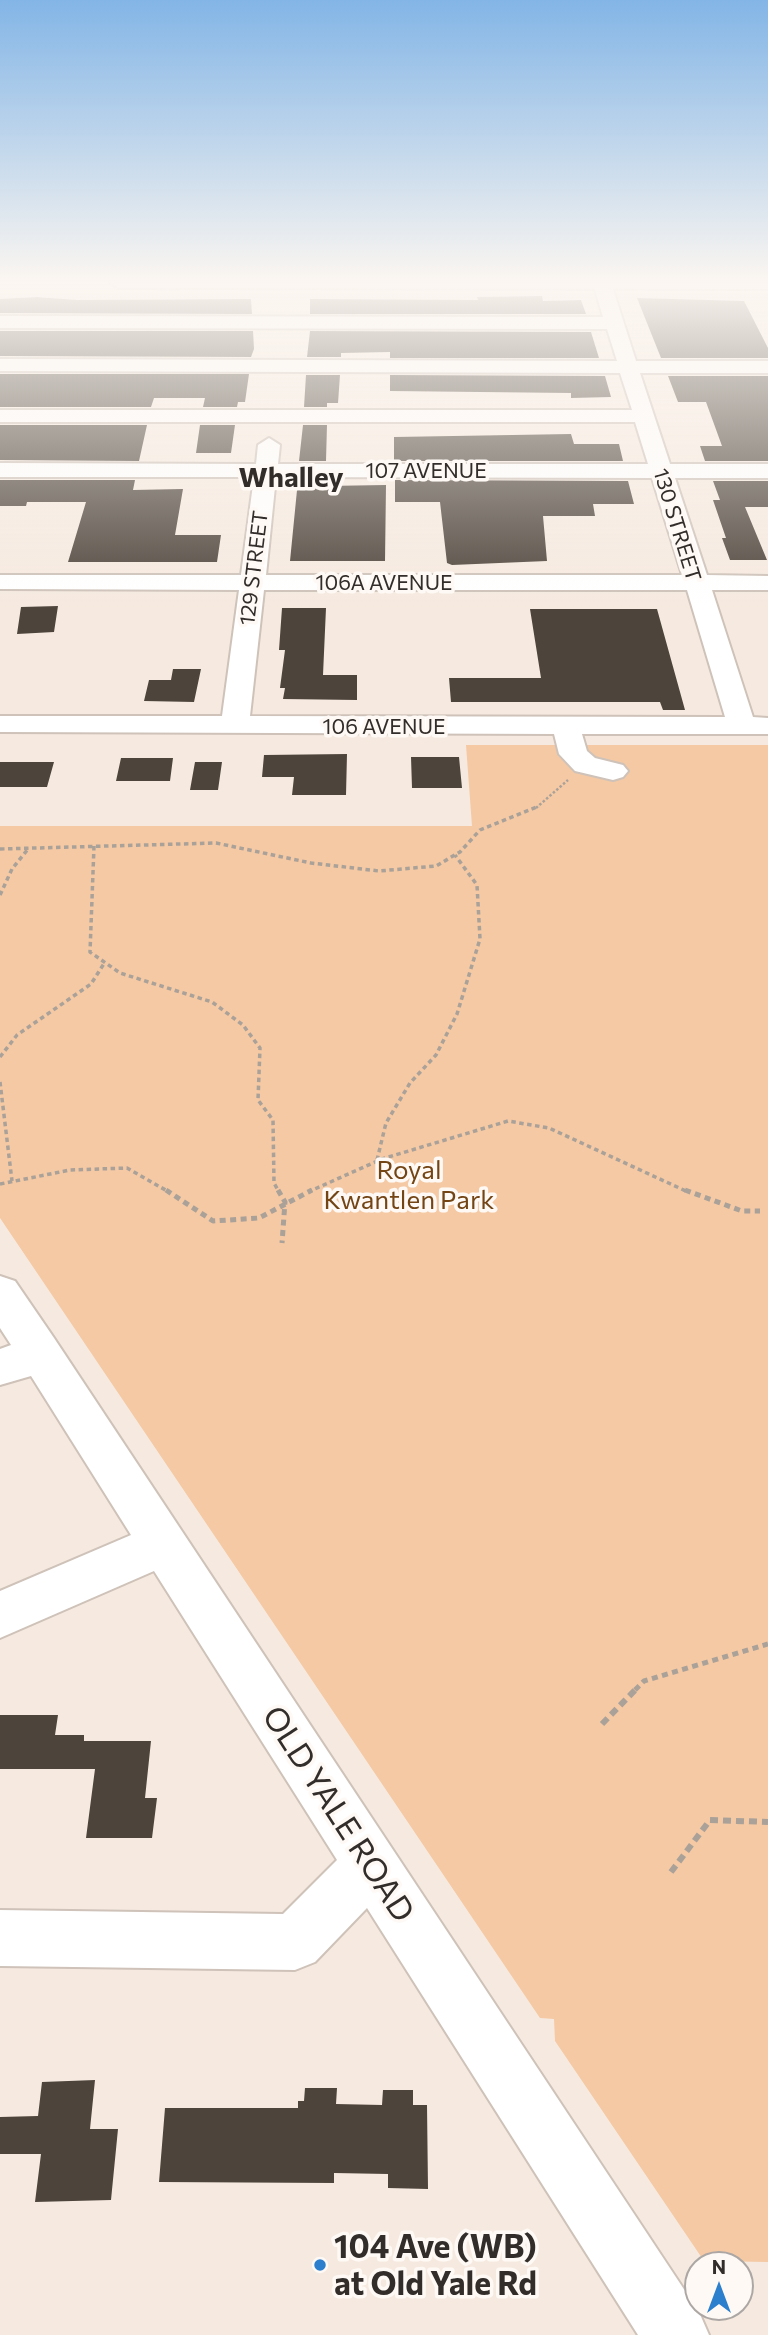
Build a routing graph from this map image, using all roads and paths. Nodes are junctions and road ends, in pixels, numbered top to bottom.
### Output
1 (276, 392) edge
2 (636, 392) edge
3 (0, 415) edge
4 (273, 416) junction
5 (643, 416) junction
6 (0, 470) edge
7 (266, 471) junction
8 (660, 471) junction
9 (768, 471) edge
10 (0, 582) edge
11 (252, 583) junction
12 (695, 583) junction
13 (768, 583) edge
14 (1, 715) edge
15 (755, 726) edge
16 (235, 727) junction
17 (566, 727) junction
18 (612, 771) dead end
19 (577, 773) dead end
20 (93, 846) junction
21 (29, 848) junction
22 (0, 849) edge
23 (455, 855) junction
24 (0, 895) edge
25 (105, 962) junction
26 (0, 1057) edge
27 (0, 1082) edge
28 (377, 1161) junction
29 (12, 1181) junction
30 (0, 1184) edge
31 (285, 1202) junction
32 (760, 1211) dead end
33 (282, 1243) dead end
34 (0, 1293) edge
35 (19, 1359) edge
36 (162, 1545) junction
37 (0, 1615) edge
38 (768, 1644) edge
39 (602, 1724) dead end
40 (768, 1822) edge
41 (371, 1864) junction
42 (671, 1872) dead end
43 (0, 1938) edge
44 (676, 2335) edge

1 - 4 street, 129 STREET
2 - 5 street, 130 STREET
3 - 4 street
4 - 5 street
4 - 7 street, 129 STREET
5 - 8 street, 130 STREET
6 - 7 street, 107 AVENUE
7 - 8 street, 107 AVENUE
7 - 11 street, 129 STREET
8 - 9 street, 107 AVENUE
8 - 12 street, 130 STREET
10 - 11 street, 106A AVENUE
11 - 12 street, 106A AVENUE
11 - 16 street, 129 STREET
12 - 13 street, 106A AVENUE
12 - 15 street, 130 STREET
14 - 16 street, 106 AVENUE
15 - 17 street, 106 AVENUE
16 - 17 street, 106 AVENUE
17 - 18 street
19 - 23 path
20 - 21 path
20 - 23 path
20 - 25 path
21 - 22 path
21 - 24 path
23 - 28 path
25 - 26 path
25 - 31 path
27 - 29 path
28 - 31 path
28 - 32 path
29 - 30 path
29 - 31 path
31 - 33 path
34 - 35 street, OLD YALE ROAD
35 - 36 street, OLD YALE ROAD
36 - 37 street
36 - 41 street, OLD YALE ROAD
38 - 39 path
40 - 42 path
41 - 43 street
41 - 44 street, OLD YALE ROAD

